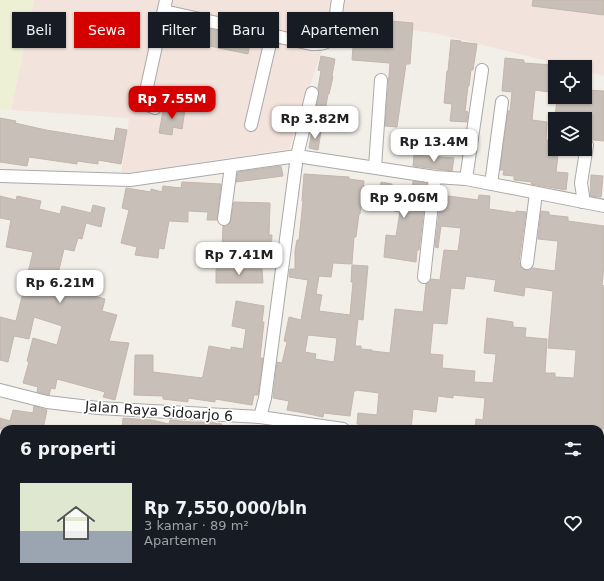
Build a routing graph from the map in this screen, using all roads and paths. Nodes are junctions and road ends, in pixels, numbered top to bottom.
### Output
1 (338, 0) edge
2 (165, 5) edge
3 (218, 20) edge
4 (279, 37) edge
5 (269, 48) edge
6 (482, 70) dead end
7 (381, 80) dead end
8 (312, 93) dead end
9 (502, 102) dead end
10 (155, 108) dead end
11 (251, 125) dead end
12 (297, 156) junction
13 (585, 156) edge
14 (231, 166) junction
15 (375, 167) junction
16 (0, 176) edge
17 (435, 177) junction
18 (466, 180) junction
19 (491, 184) junction
20 (536, 194) junction
21 (582, 202) junction
22 (604, 206) edge
23 (224, 219) dead end
24 (527, 263) dead end
25 (424, 277) dead end
26 (0, 390) edge
27 (260, 417) junction
28 (315, 425) edge

1 - 4 street
2 - 3 street
2 - 10 street
5 - 11 street
6 - 18 street
7 - 15 street
8 - 12 street
9 - 19 street
12 - 14 street
12 - 15 street
12 - 27 street
13 - 21 street
14 - 16 street
14 - 23 street
15 - 17 street
17 - 18 street
17 - 25 street
18 - 19 street
19 - 20 street
20 - 21 street
20 - 24 street
21 - 22 street
26 - 27 street, Jalan Raya Sidoarjo 6
27 - 28 street, Jalan Raya Sidoarjo 6

